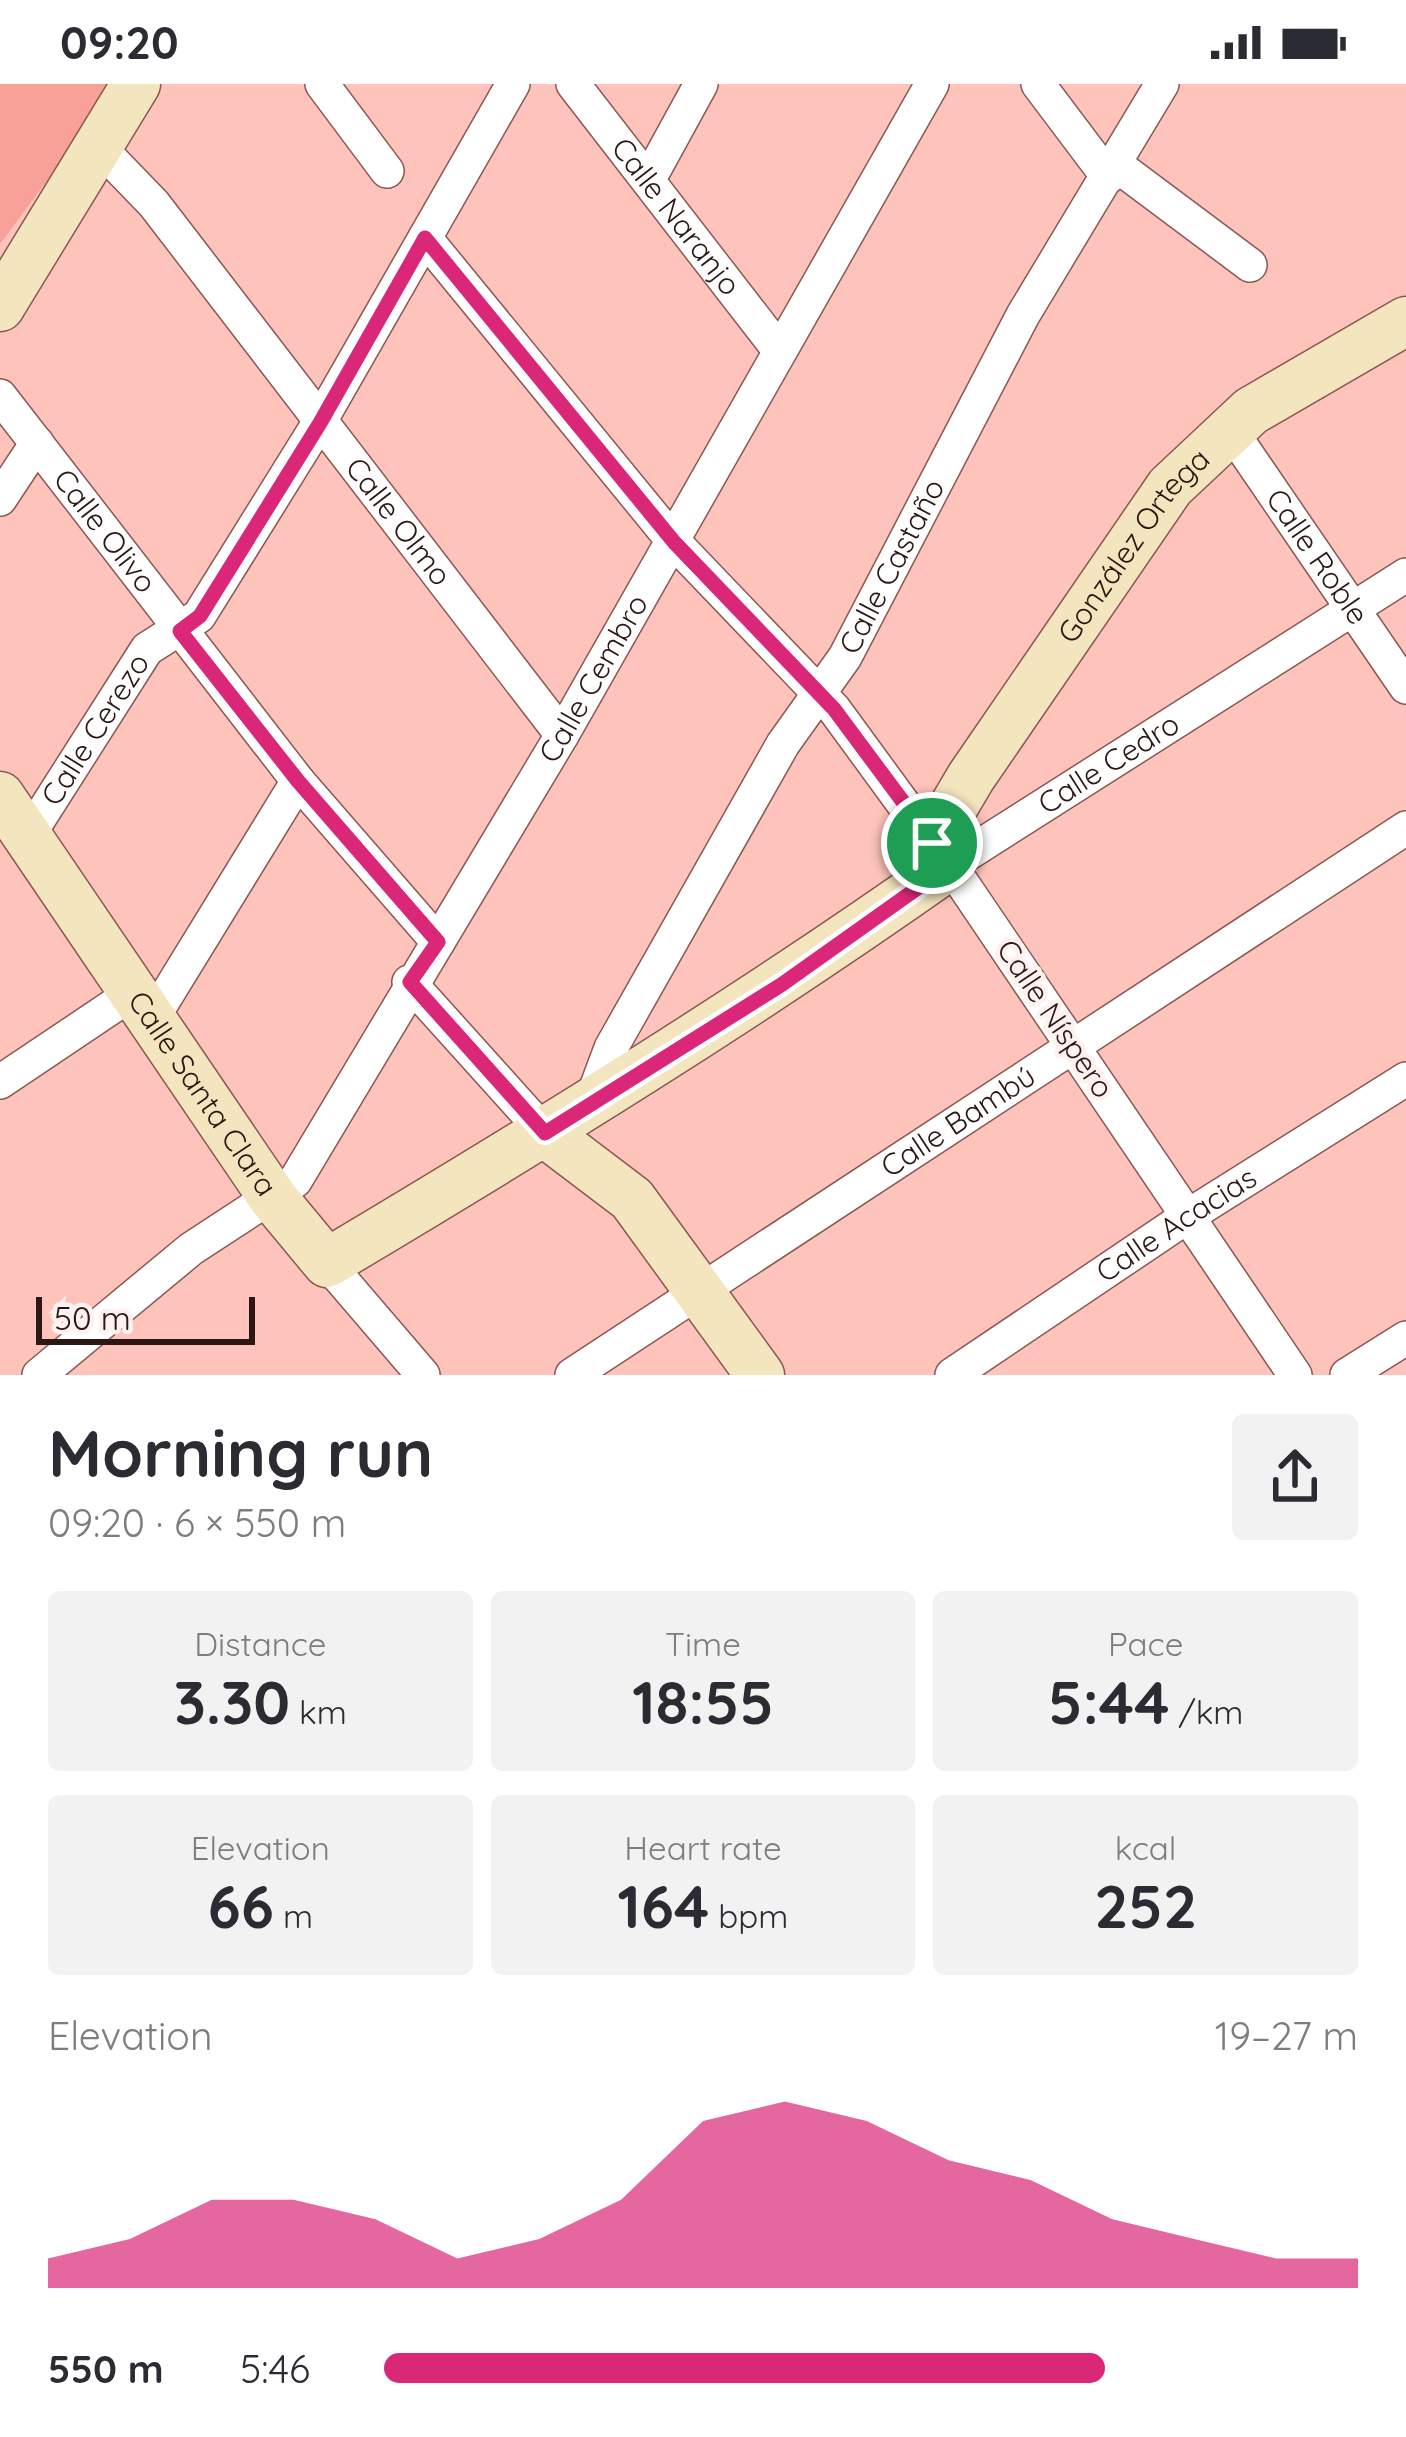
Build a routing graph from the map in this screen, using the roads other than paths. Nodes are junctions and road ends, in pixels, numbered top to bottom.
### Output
1 (136, 84) edge
2 (322, 84) edge
3 (513, 84) edge
4 (573, 84) edge
5 (701, 84) edge
6 (932, 84) edge
7 (1038, 84) edge
8 (1162, 84) edge
9 (97, 145) junction
10 (387, 171) dead end
11 (1111, 171) junction
12 (649, 178) junction
13 (425, 238) junction
14 (1250, 265) dead end
15 (0, 307) edge
16 (1406, 322) edge
17 (779, 350) junction
18 (0, 396) edge
19 (320, 423) junction
20 (1229, 428) junction
21 (37, 443) junction
22 (0, 499) edge
23 (674, 542) junction
24 (1406, 575) edge
25 (1352, 607) junction
26 (180, 631) junction
27 (1406, 687) edge
28 (819, 697) junction
29 (562, 735) junction
30 (298, 781) junction
31 (8, 810) edge
32 (1406, 828) edge
33 (941, 854) junction
34 (438, 942) junction
35 (410, 982) junction
36 (143, 1005) junction
37 (1072, 1044) junction
38 (1406, 1079) edge
39 (0, 1082) edge
40 (589, 1108) junction
41 (545, 1133) junction
42 (274, 1198) junction
43 (1188, 1216) junction
44 (328, 1262) junction
45 (701, 1290) junction
46 (1406, 1338) edge
47 (41, 1374) edge
48 (423, 1375) edge
49 (572, 1375) edge
50 (760, 1375) edge
51 (952, 1375) edge
52 (1295, 1375) edge
53 (1347, 1375) edge

1 - 9 street
2 - 10 street
3 - 13 street, Calle Cerezo
4 - 12 street, Calle Naranjo
5 - 12 street
6 - 17 street, Calle Cembro
7 - 11 street
8 - 11 street, Calle Castaño
9 - 15 street
9 - 19 street, Calle Olmo
11 - 14 street
11 - 28 street, Calle Castaño
12 - 17 street, Calle Naranjo
13 - 19 street, Calle Cerezo
13 - 23 street, Calle Níspero
16 - 20 street, González Ortega
17 - 23 street, Calle Cembro
18 - 21 street, Calle Olivo
19 - 26 street, Calle Cerezo
19 - 29 street, Calle Olmo
20 - 25 street, Calle Roble
20 - 33 street, González Ortega
21 - 22 street
21 - 26 street, Calle Olivo
23 - 28 street, Calle Níspero
23 - 29 street, Calle Cembro
24 - 25 street, Calle Cedro
25 - 27 street, Calle Roble
25 - 33 street, Calle Cedro
26 - 30 street, Calle Olivo
26 - 31 street, Calle Cerezo
28 - 33 street, Calle Níspero
28 - 40 street, Calle Castaño
29 - 34 street, Calle Cembro
30 - 34 street, Calle Olivo
30 - 36 street
31 - 36 street, Calle Santa Clara
32 - 37 street, Calle Bambú
33 - 37 street, Calle Níspero
33 - 40 street, Calle Cedro
34 - 35 street, Calle Cembro
35 - 41 street
35 - 42 street, Calle Cembro
36 - 39 street
36 - 42 street, Calle Santa Clara
37 - 43 street, Calle Níspero
37 - 45 street, Calle Bambú
38 - 43 street, Calle Acacias
40 - 41 street, Calle Cedro
41 - 44 street, Calle Cedro
41 - 45 street
42 - 44 street, Calle Santa Clara
42 - 47 street
43 - 51 street, Calle Acacias
43 - 52 street, Calle Níspero
44 - 48 street, Calle Santa Clara
45 - 49 street, Calle Bambú
45 - 50 street
46 - 53 street

